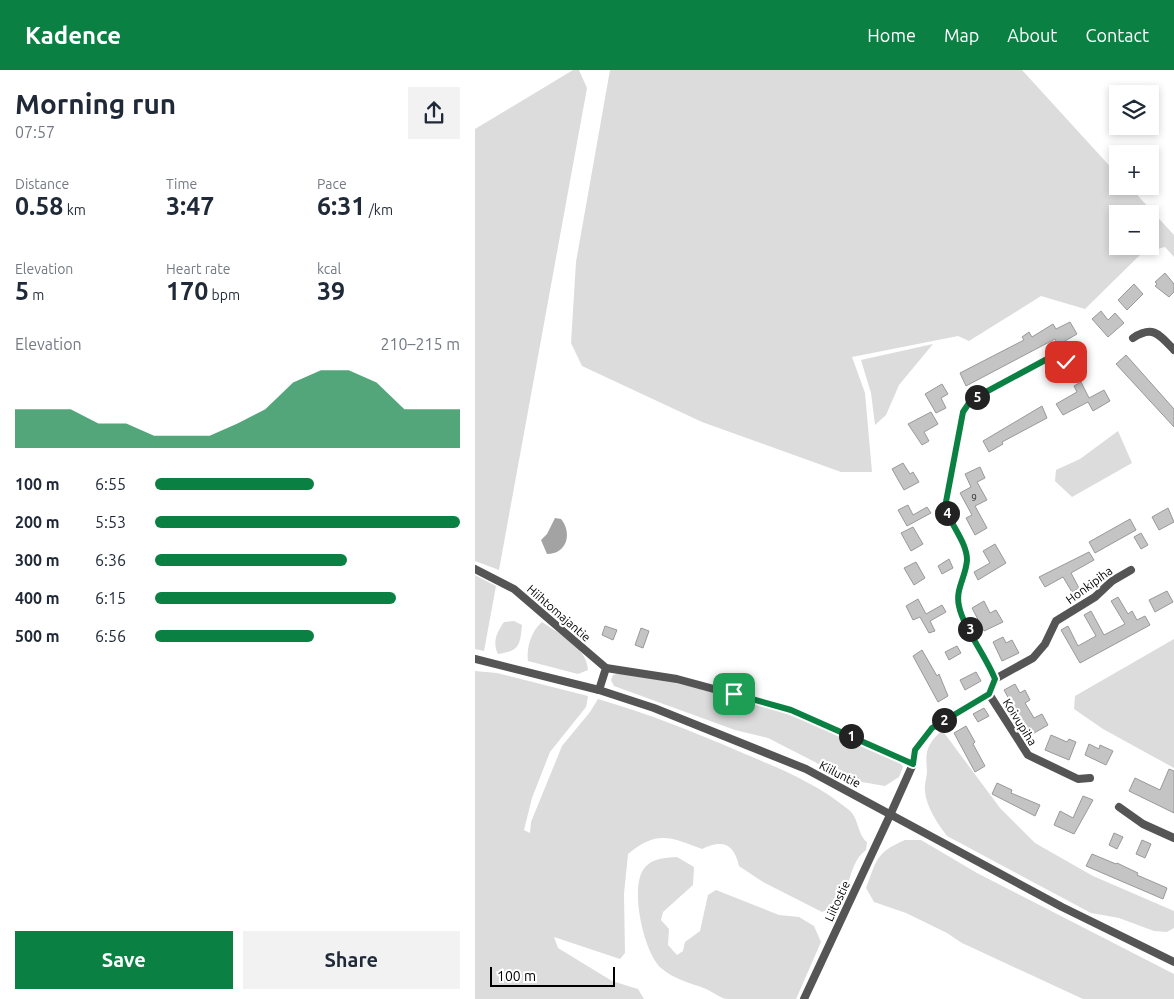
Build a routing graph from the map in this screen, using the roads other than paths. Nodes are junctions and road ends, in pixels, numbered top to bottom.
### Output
1 (1133, 338) dead end
2 (1174, 350) edge
3 (1082, 358) dead end
4 (475, 569) edge
5 (1131, 570) dead end
6 (475, 659) edge
7 (606, 668) junction
8 (995, 679) junction
9 (599, 690) junction
10 (989, 694) junction
11 (913, 764) junction
12 (1090, 778) dead end
13 (1119, 807) dead end
14 (891, 813) junction
15 (1174, 838) edge
16 (1174, 951) edge
17 (1172, 961) edge
18 (804, 999) edge

1 - 2 street
3 - 8 street
4 - 7 street, Hiihtomajantie
5 - 8 street, Honkipiha
6 - 9 street, Kiiluntie
7 - 9 street
7 - 11 street
8 - 10 street
9 - 14 street, Kiiluntie
10 - 11 street
10 - 12 street, Koivupiha
11 - 14 street
13 - 15 street
14 - 17 street, Kiiluntie
14 - 18 street, Liitostie
16 - 17 street

